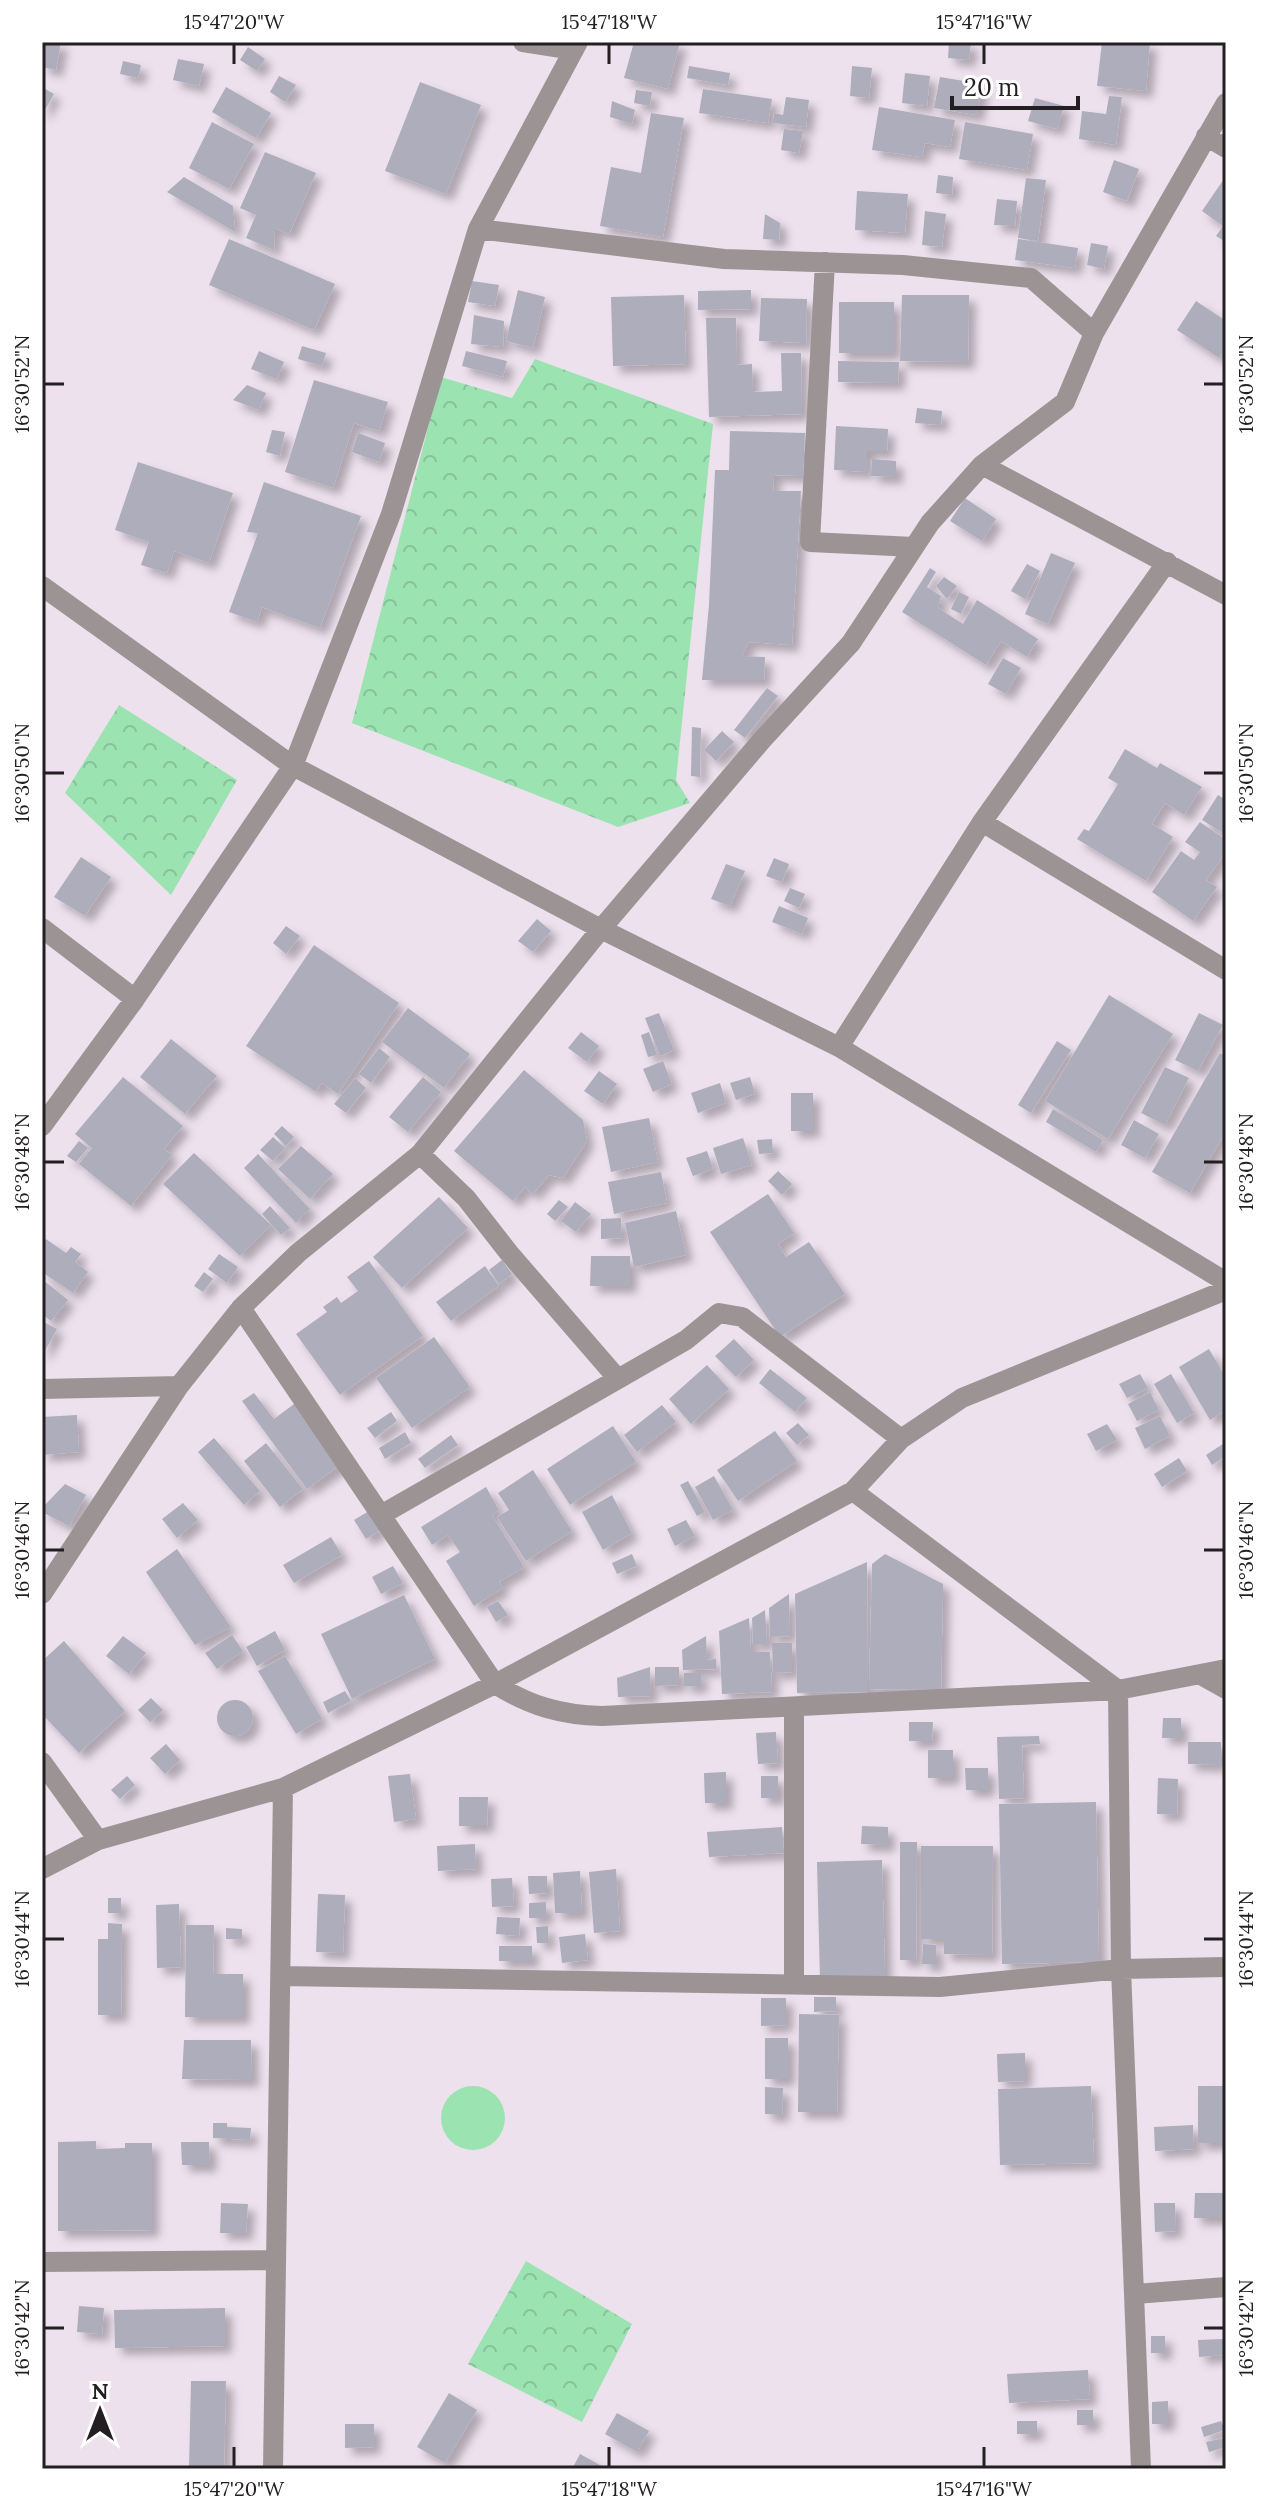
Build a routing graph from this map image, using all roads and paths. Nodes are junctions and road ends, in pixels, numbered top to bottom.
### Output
1 (523, 42) edge
2 (576, 46) edge
3 (1226, 103) edge
4 (1206, 136) junction
5 (1226, 148) edge
6 (478, 229) junction
7 (825, 262) junction
8 (1094, 333) junction
9 (982, 465) junction
10 (914, 547) junction
11 (1167, 562) junction
12 (42, 586) edge
13 (1226, 595) edge
14 (293, 766) junction
15 (982, 822) junction
16 (42, 928) edge
17 (601, 929) junction
18 (1226, 970) edge
19 (135, 999) junction
20 (839, 1047) junction
21 (42, 1126) edge
22 (420, 1154) junction
23 (1226, 1282) edge
24 (1226, 1290) edge
25 (241, 1308) junction
26 (618, 1379) junction
27 (179, 1386) junction
28 (42, 1389) edge
29 (901, 1439) junction
30 (853, 1491) junction
31 (381, 1515) junction
32 (42, 1594) edge
33 (1226, 1669) edge
34 (1201, 1675) junction
35 (495, 1684) junction
36 (1226, 1689) edge
37 (1118, 1690) junction
38 (794, 1708) junction
39 (42, 1762) edge
40 (283, 1788) junction
41 (98, 1840) junction
42 (42, 1869) edge
43 (1226, 1967) edge
44 (1121, 1969) junction
45 (281, 1976) junction
46 (794, 1984) junction
47 (275, 2260) junction
48 (42, 2262) edge
49 (1226, 2287) edge
50 (1135, 2294) junction
51 (273, 2469) edge
52 (1141, 2469) edge

1 - 2 street
2 - 6 street
3 - 4 street
4 - 5 street
4 - 8 street
6 - 7 street
6 - 14 street
7 - 8 street
7 - 10 street
8 - 9 street
9 - 10 street
9 - 11 street
10 - 17 street
11 - 13 street
11 - 15 street
12 - 14 street
14 - 17 street
14 - 19 street
15 - 18 street
15 - 20 street
16 - 19 street
17 - 20 street
17 - 22 street
19 - 21 street
20 - 23 street
22 - 25 street
22 - 26 street
24 - 29 street
25 - 27 street
25 - 31 street
26 - 29 street
26 - 31 street
27 - 28 street
27 - 32 street
29 - 30 street
30 - 35 street
30 - 37 street
31 - 35 street
33 - 34 street
34 - 36 street
34 - 37 street
35 - 38 street
35 - 40 street
37 - 38 street
37 - 44 street
38 - 46 street
39 - 41 street
40 - 41 street
40 - 45 street
41 - 42 street
43 - 44 street
44 - 46 street
44 - 50 street
45 - 46 street
45 - 47 street
47 - 48 street
47 - 51 street
49 - 50 street
50 - 52 street

